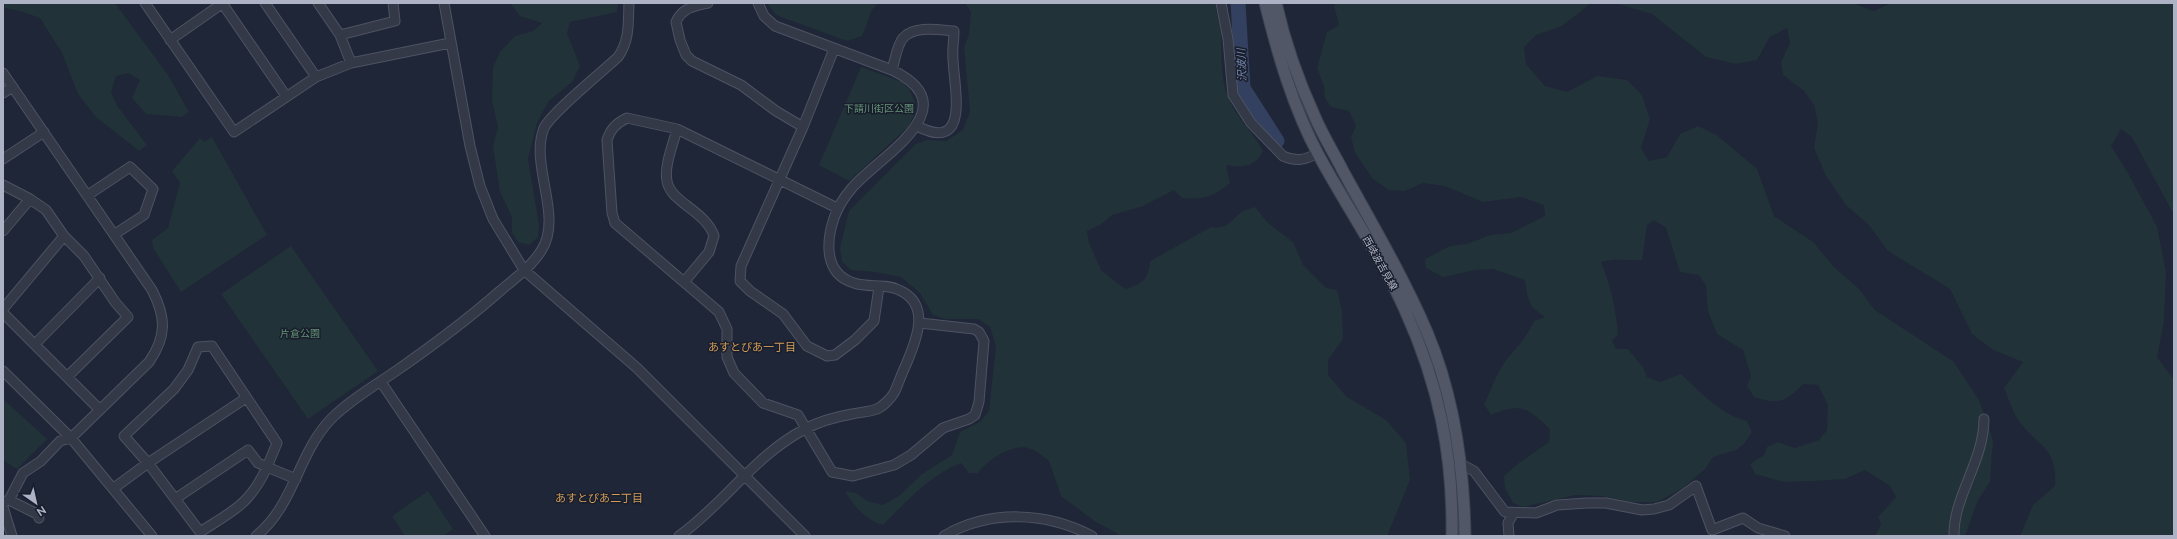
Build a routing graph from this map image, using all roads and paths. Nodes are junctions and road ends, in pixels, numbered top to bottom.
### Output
1 (145, 3) edge
2 (223, 3) edge
3 (265, 3) edge
4 (318, 3) edge
5 (393, 3) edge
6 (444, 3) edge
7 (629, 3) edge
8 (708, 3) edge
9 (758, 3) edge
10 (1221, 3) edge
11 (1265, 3) edge
12 (1276, 3) edge
13 (340, 35) junction
14 (170, 40) junction
15 (450, 43) junction
16 (834, 50) junction
17 (351, 63) junction
18 (892, 70) junction
19 (3, 73) edge
20 (316, 77) junction
21 (13, 87) junction
22 (3, 93) edge
23 (286, 96) junction
24 (917, 126) junction
25 (803, 127) junction
26 (677, 129) junction
27 (44, 132) junction
28 (1318, 153) junction
29 (3, 159) edge
30 (779, 180) junction
31 (3, 185) edge
32 (88, 196) junction
33 (30, 199) junction
34 (837, 208) junction
35 (3, 231) edge
36 (115, 234) junction
37 (64, 236) junction
38 (524, 270) junction
39 (100, 278) junction
40 (684, 282) junction
41 (880, 287) junction
42 (3, 309) edge
43 (3, 313) edge
44 (920, 323) junction
45 (35, 344) junction
46 (3, 371) edge
47 (68, 376) junction
48 (381, 382) junction
49 (246, 398) junction
50 (100, 410) junction
51 (1984, 419) dead end
52 (806, 428) junction
53 (71, 438) junction
54 (148, 463) junction
55 (1461, 464) junction
56 (267, 467) junction
57 (745, 476) junction
58 (296, 479) junction
59 (114, 488) junction
60 (175, 499) junction
61 (5, 503) edge
62 (1513, 514) junction
63 (39, 518) dead end
64 (12, 536) edge
65 (152, 536) edge
66 (256, 536) edge
67 (486, 536) edge
68 (679, 536) edge
69 (805, 536) edge
70 (944, 536) edge
71 (1092, 536) edge
72 (1452, 536) edge
73 (1465, 536) edge
74 (1509, 536) edge
75 (1785, 536) edge
76 (1954, 536) edge

1 - 14 street
2 - 14 street
2 - 23 street
3 - 20 street
4 - 13 street
5 - 13 street
6 - 15 street
7 - 38 street
8 - 25 street
9 - 16 street
10 - 28 street
11 - 28 main road, 西岐波吉見線
12 - 55 main road, 西岐波吉見線
13 - 17 street
14 - 23 street
15 - 17 street
15 - 38 street
16 - 18 street
16 - 25 street
17 - 20 street
18 - 24 street
18 - 24 street
19 - 21 street
20 - 23 street
21 - 22 street
21 - 27 street
24 - 34 street
25 - 30 street
26 - 30 street
26 - 40 street
26 - 40 street
27 - 29 street
27 - 32 street
28 - 72 main road, 西岐波吉見線
30 - 34 street
30 - 41 street
31 - 33 street
32 - 36 street
32 - 36 street
33 - 35 street
33 - 37 street
34 - 41 street
36 - 50 street
37 - 39 street
37 - 42 street
38 - 48 street
38 - 57 street
39 - 45 street
39 - 47 street
40 - 52 street
41 - 44 street
43 - 45 street
44 - 52 street
44 - 52 street
45 - 47 street
46 - 53 street
47 - 50 street
48 - 58 street
48 - 67 street
49 - 54 street
49 - 54 street
49 - 56 street
50 - 53 street
51 - 76 street
52 - 57 street
53 - 59 street
53 - 61 street
54 - 59 street
54 - 60 street
55 - 62 street
55 - 73 main road, 西岐波吉見線
56 - 58 street
56 - 60 street
56 - 60 street
57 - 68 street
57 - 69 street
58 - 66 street
59 - 65 street
61 - 63 street
61 - 64 street
62 - 74 street
62 - 75 street
70 - 71 street

